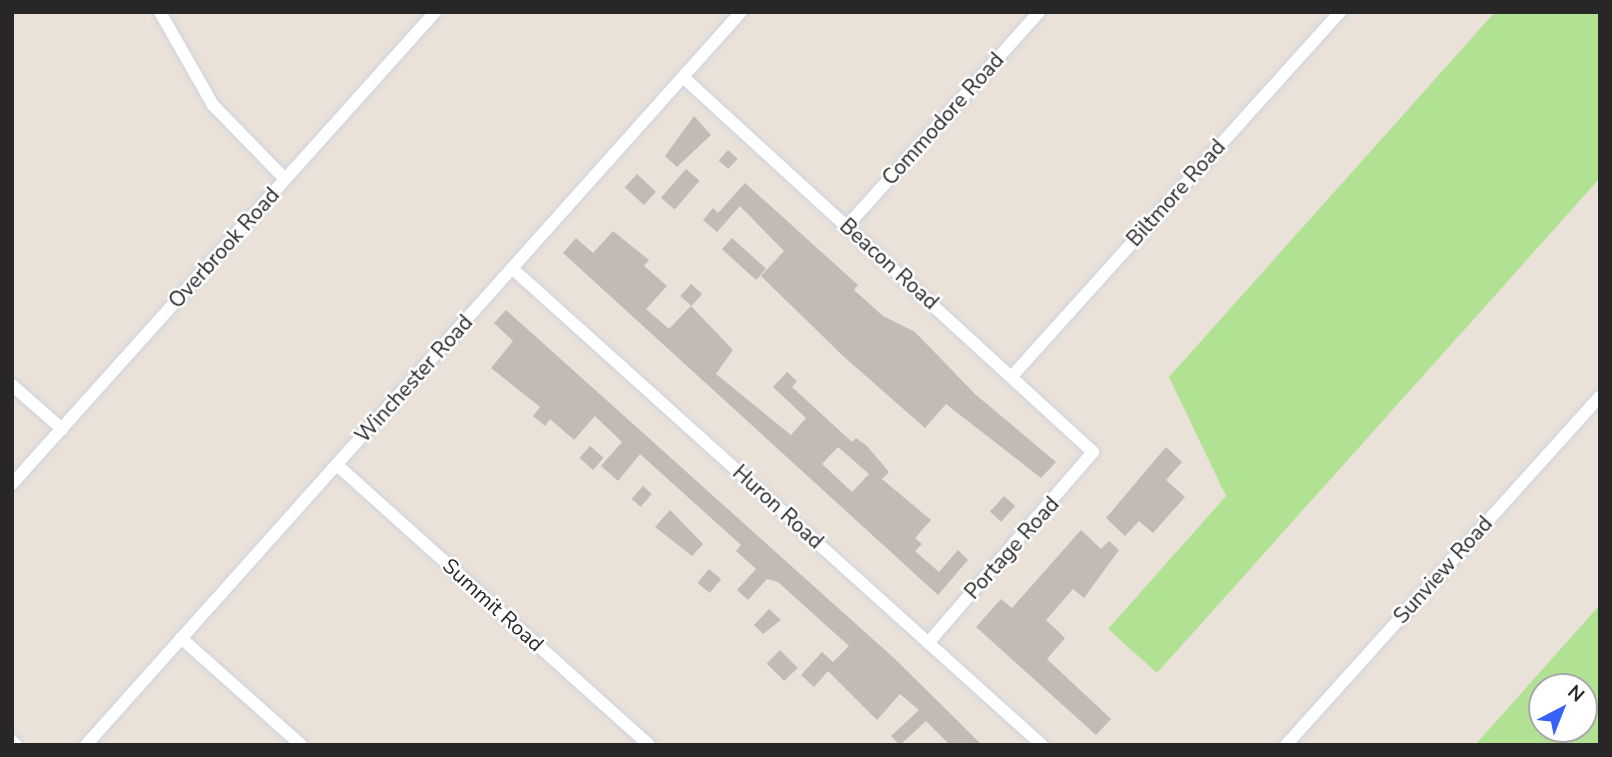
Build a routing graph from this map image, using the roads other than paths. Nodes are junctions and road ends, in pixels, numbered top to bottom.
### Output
1 (160, 12) edge
2 (435, 12) edge
3 (741, 12) edge
4 (1039, 12) edge
5 (1340, 12) edge
6 (682, 78) junction
7 (285, 179) junction
8 (847, 226) junction
9 (514, 270) junction
10 (1013, 375) junction
11 (12, 384) edge
12 (1600, 396) edge
13 (62, 429) junction
14 (1093, 452) joint
15 (337, 465) junction
16 (12, 484) edge
17 (181, 638) junction
18 (928, 643) junction
19 (86, 745) edge
20 (301, 745) edge
21 (649, 745) edge
22 (1042, 745) edge
23 (1286, 745) edge

1 - 7 street
2 - 7 street, Overbrook Road
3 - 6 street, Winchester Road
4 - 8 street, Commodore Road
5 - 10 street, Biltmore Road
6 - 8 street, Beacon Road
6 - 9 street, Winchester Road
7 - 13 street, Overbrook Road
8 - 10 street, Beacon Road
9 - 15 street, Winchester Road
9 - 18 street, Huron Road
10 - 14 street, Beacon Road
11 - 13 street
12 - 23 street, Sunview Road
13 - 16 street, Overbrook Road
14 - 18 street, Portage Road
15 - 17 street, Winchester Road
15 - 21 street, Summit Road
17 - 19 street, Winchester Road
17 - 20 street
18 - 22 street, Huron Road

